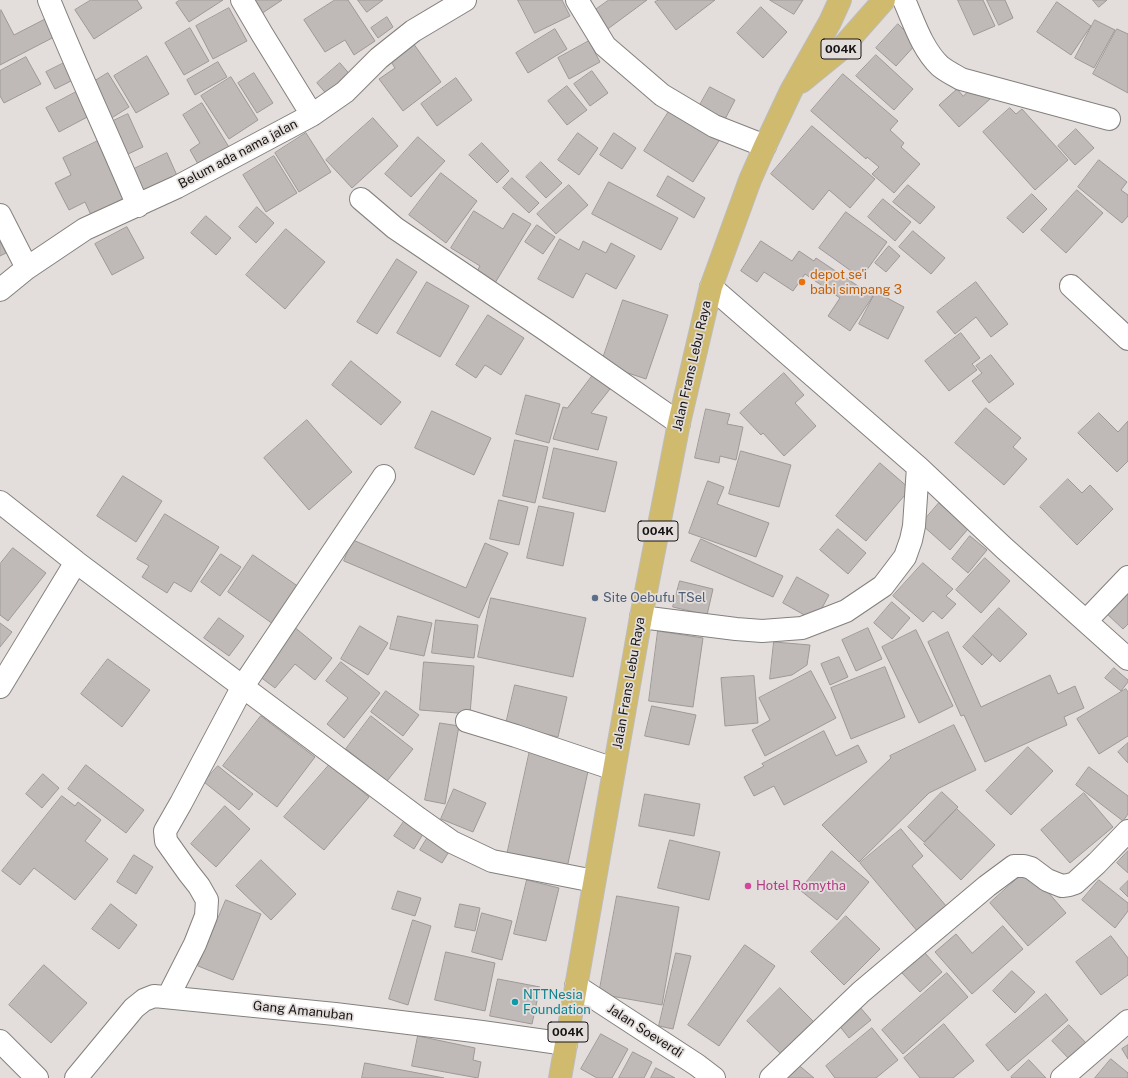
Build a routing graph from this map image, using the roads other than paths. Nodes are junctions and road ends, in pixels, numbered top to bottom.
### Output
1 (50, 0) edge
2 (242, 0) edge
3 (465, 0) edge
4 (577, 0) edge
5 (840, 0) edge
6 (884, 0) edge
7 (904, 0) edge
8 (791, 91) junction
9 (312, 115) junction
10 (1109, 119) dead end
11 (765, 146) junction
12 (361, 199) dead end
13 (138, 206) junction
14 (0, 215) edge
15 (27, 268) junction
16 (1071, 286) dead end
17 (711, 287) junction
18 (0, 290) edge
19 (1128, 339) edge
20 (679, 423) junction
21 (918, 467) junction
22 (384, 476) dead end
23 (0, 502) edge
24 (76, 562) junction
25 (1128, 577) edge
26 (641, 618) junction
27 (1086, 621) junction
28 (1128, 659) edge
29 (0, 686) edge
30 (243, 686) junction
31 (467, 721) dead end
32 (614, 769) junction
33 (1128, 831) edge
34 (594, 881) junction
35 (576, 986) junction
36 (168, 997) junction
37 (1128, 1020) edge
38 (0, 1041) edge
39 (566, 1044) junction
40 (37, 1078) edge
41 (76, 1078) edge
42 (560, 1078) edge
43 (714, 1078) edge
44 (771, 1078) edge
45 (1062, 1078) edge

1 - 13 street
2 - 9 street
3 - 9 street, Belum ada nama jalan
4 - 11 street
5 - 8 main road, Jalan Frans Lebu Raya / 004K
6 - 8 main road, Jalan Frans Lebu Raya / 004K
7 - 10 street
8 - 11 main road, Jalan Frans Lebu Raya / 004K
9 - 13 street, Belum ada nama jalan
11 - 17 main road, Jalan Frans Lebu Raya / 004K
12 - 20 street
13 - 15 street, Belum ada nama jalan
14 - 15 street
15 - 18 street, Belum ada nama jalan
16 - 19 street
17 - 20 main road, Jalan Frans Lebu Raya / 004K
17 - 21 street
20 - 26 main road, Jalan Frans Lebu Raya / 004K
21 - 26 street
21 - 27 street
22 - 30 street
23 - 24 street
24 - 29 street
24 - 30 street
25 - 27 street
26 - 32 main road, Jalan Frans Lebu Raya / 004K
27 - 28 street
30 - 34 street
30 - 36 street
31 - 32 street
32 - 34 main road, Jalan Frans Lebu Raya / 004K
33 - 44 street
34 - 35 main road, Jalan Frans Lebu Raya / 004K
35 - 39 main road, Jalan Frans Lebu Raya / 004K
35 - 43 street, Jalan Soeverdi
36 - 39 street, Gang Amanuban
36 - 41 street, Gang Amanuban
37 - 45 street
38 - 40 street
39 - 42 main road, Jalan Frans Lebu Raya / 004K

